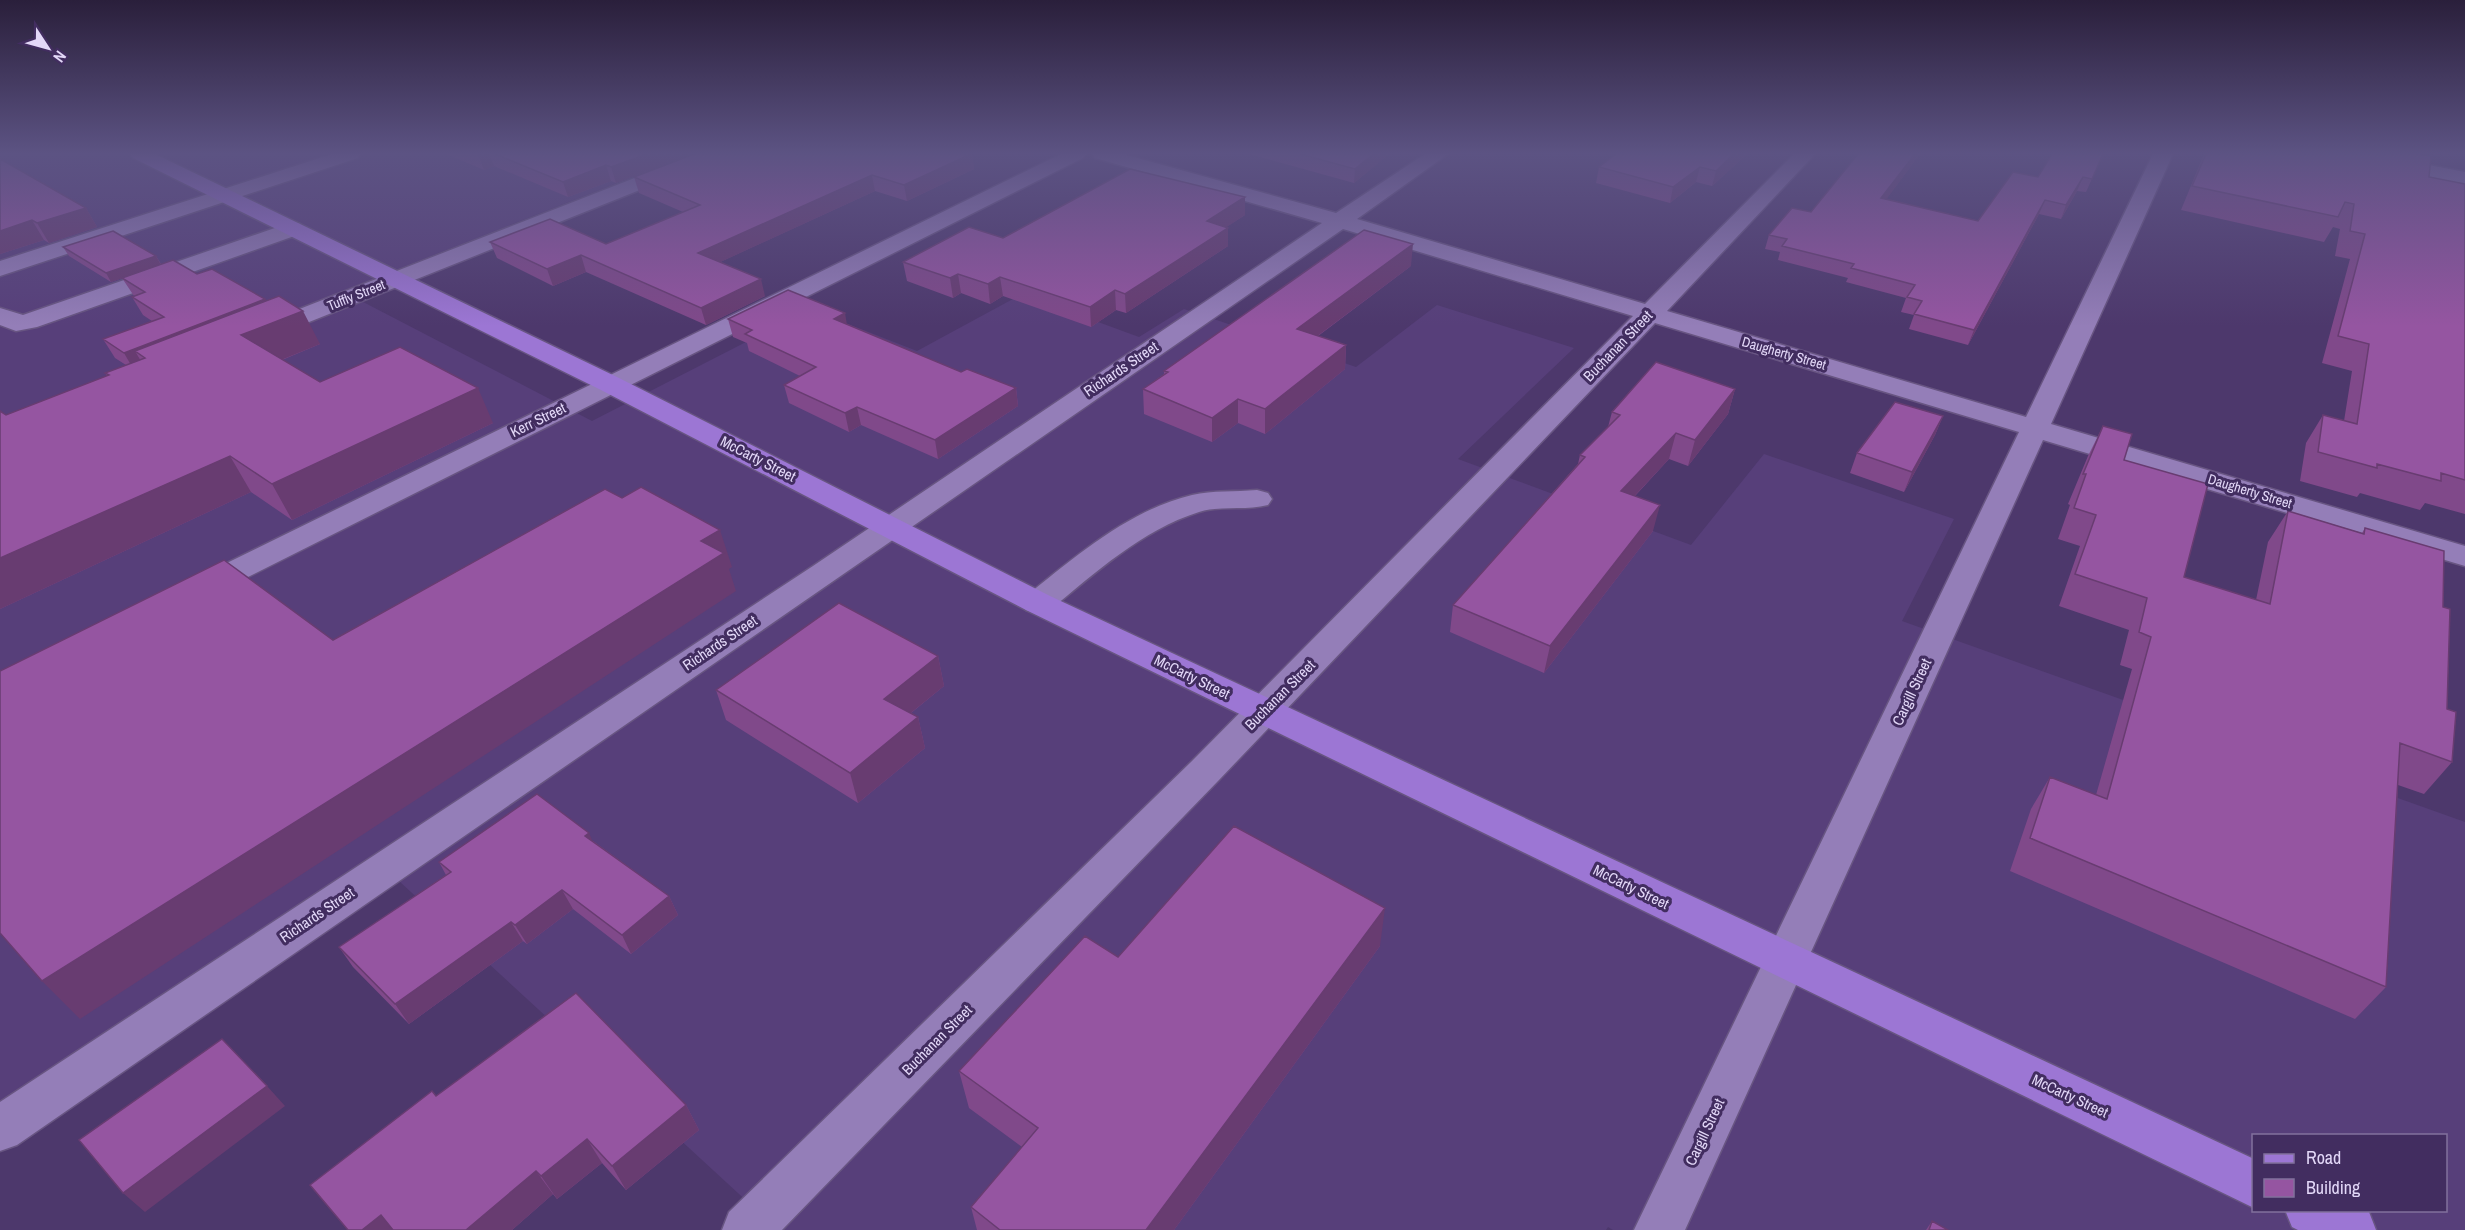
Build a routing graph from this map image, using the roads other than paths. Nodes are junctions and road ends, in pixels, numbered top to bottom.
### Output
1 (177, 211) edge
2 (256, 211) edge
3 (568, 211) edge
4 (960, 211) edge
5 (1304, 211) edge
6 (1352, 211) edge
7 (1749, 211) edge
8 (2137, 211) edge
9 (1338, 221) junction
10 (292, 229) junction
11 (0, 269) edge
12 (397, 279) junction
13 (1648, 314) junction
14 (0, 315) edge
15 (243, 340) edge
16 (610, 384) junction
17 (2037, 427) junction
18 (1257, 499) dead end
19 (892, 527) junction
20 (2465, 556) edge
21 (1038, 603) junction
22 (169, 604) edge
23 (1263, 711) junction
24 (1785, 961) junction
25 (0, 1129) edge
26 (2252, 1184) edge
27 (2314, 1212) edge
28 (747, 1230) edge
29 (1659, 1230) edge
30 (2351, 1230) edge

1 - 11 street
2 - 10 main road, McCarty Street
3 - 12 street, Tuffly Street
4 - 16 street, Kerr Street
5 - 9 street, Daugherty Street
6 - 9 street, Richards Street
7 - 13 street, Buchanan Street
8 - 17 street, Cargill Street
9 - 13 street, Daugherty Street
9 - 19 street, Richards Street
10 - 12 main road, McCarty Street
10 - 14 street
12 - 15 street, Tuffly Street
12 - 16 main road, McCarty Street
13 - 17 street, Daugherty Street
13 - 23 street, Buchanan Street
16 - 19 main road, McCarty Street
16 - 22 street, Kerr Street
17 - 20 street, Daugherty Street
17 - 24 street, Cargill Street
18 - 21 street
19 - 21 main road, McCarty Street
19 - 25 street, Richards Street
21 - 23 main road, McCarty Street
23 - 24 main road, McCarty Street
23 - 28 street, Buchanan Street
24 - 26 main road, McCarty Street
24 - 29 street, Cargill Street
27 - 30 main road

